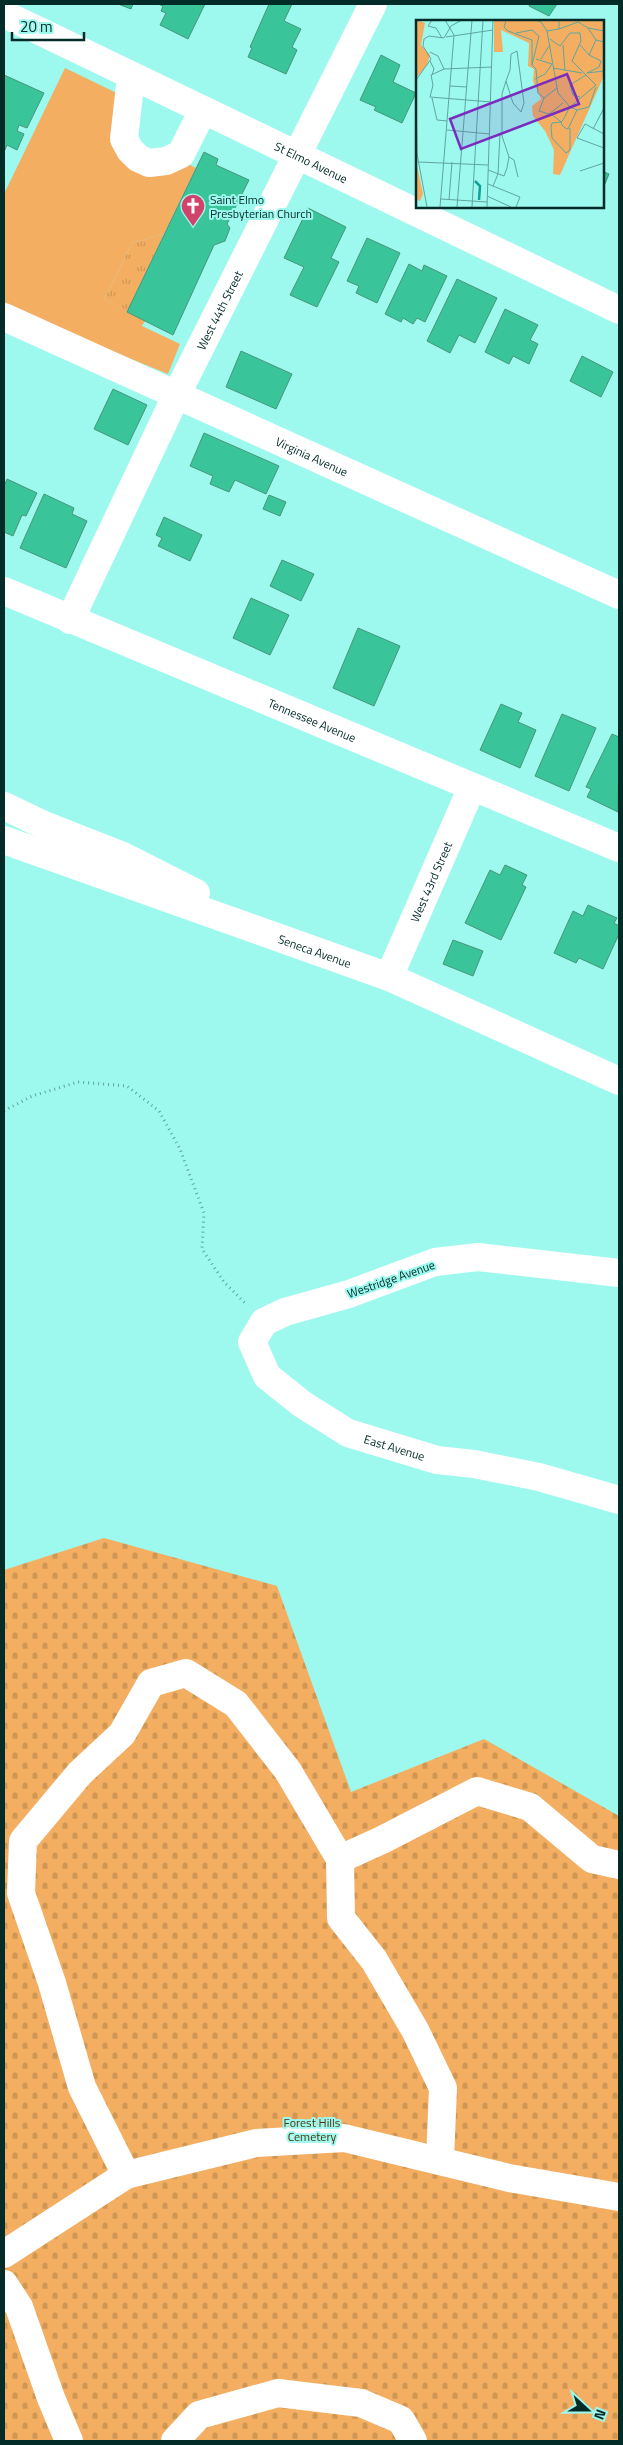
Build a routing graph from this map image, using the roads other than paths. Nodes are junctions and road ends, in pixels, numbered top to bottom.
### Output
1 (373, 4) edge
2 (4, 14) edge
3 (131, 76) junction
4 (204, 110) junction
5 (297, 156) junction
6 (619, 310) edge
7 (4, 318) edge
8 (176, 396) junction
9 (4, 592) edge
10 (619, 595) edge
11 (70, 620) junction
12 (472, 787) junction
13 (4, 806) edge
14 (4, 840) edge
15 (619, 848) edge
16 (225, 919) junction
17 (389, 977) junction
18 (619, 1081) edge
19 (619, 1273) edge
20 (274, 1317) joint
21 (619, 1500) edge
22 (340, 1859) junction
23 (619, 1865) edge
24 (13, 1872) edge
25 (440, 2160) junction
26 (126, 2175) junction
27 (619, 2197) edge
28 (4, 2254) edge
29 (4, 2284) edge
30 (70, 2441) edge
31 (175, 2441) edge
32 (413, 2441) edge

1 - 5 street, West 44th Street
2 - 3 street, St Elmo Avenue
3 - 4 street, St Elmo Avenue
3 - 4 street
4 - 5 street, St Elmo Avenue
5 - 6 street, St Elmo Avenue
5 - 8 street, West 44th Street
7 - 8 street, Virginia Avenue
8 - 10 street, Virginia Avenue
8 - 11 street, West 44th Street
9 - 11 street, Tennessee Avenue
11 - 12 street, Tennessee Avenue
12 - 15 street, Tennessee Avenue
12 - 17 street, West 43rd Street
13 - 16 street
14 - 16 street, Seneca Avenue
16 - 17 street, Seneca Avenue
17 - 18 street, Seneca Avenue
19 - 20 street, Westridge Avenue
20 - 21 street, East Avenue
22 - 23 street
22 - 24 street
22 - 25 street
24 - 26 street
25 - 26 street
25 - 27 street
26 - 28 street
29 - 30 street
31 - 32 street

